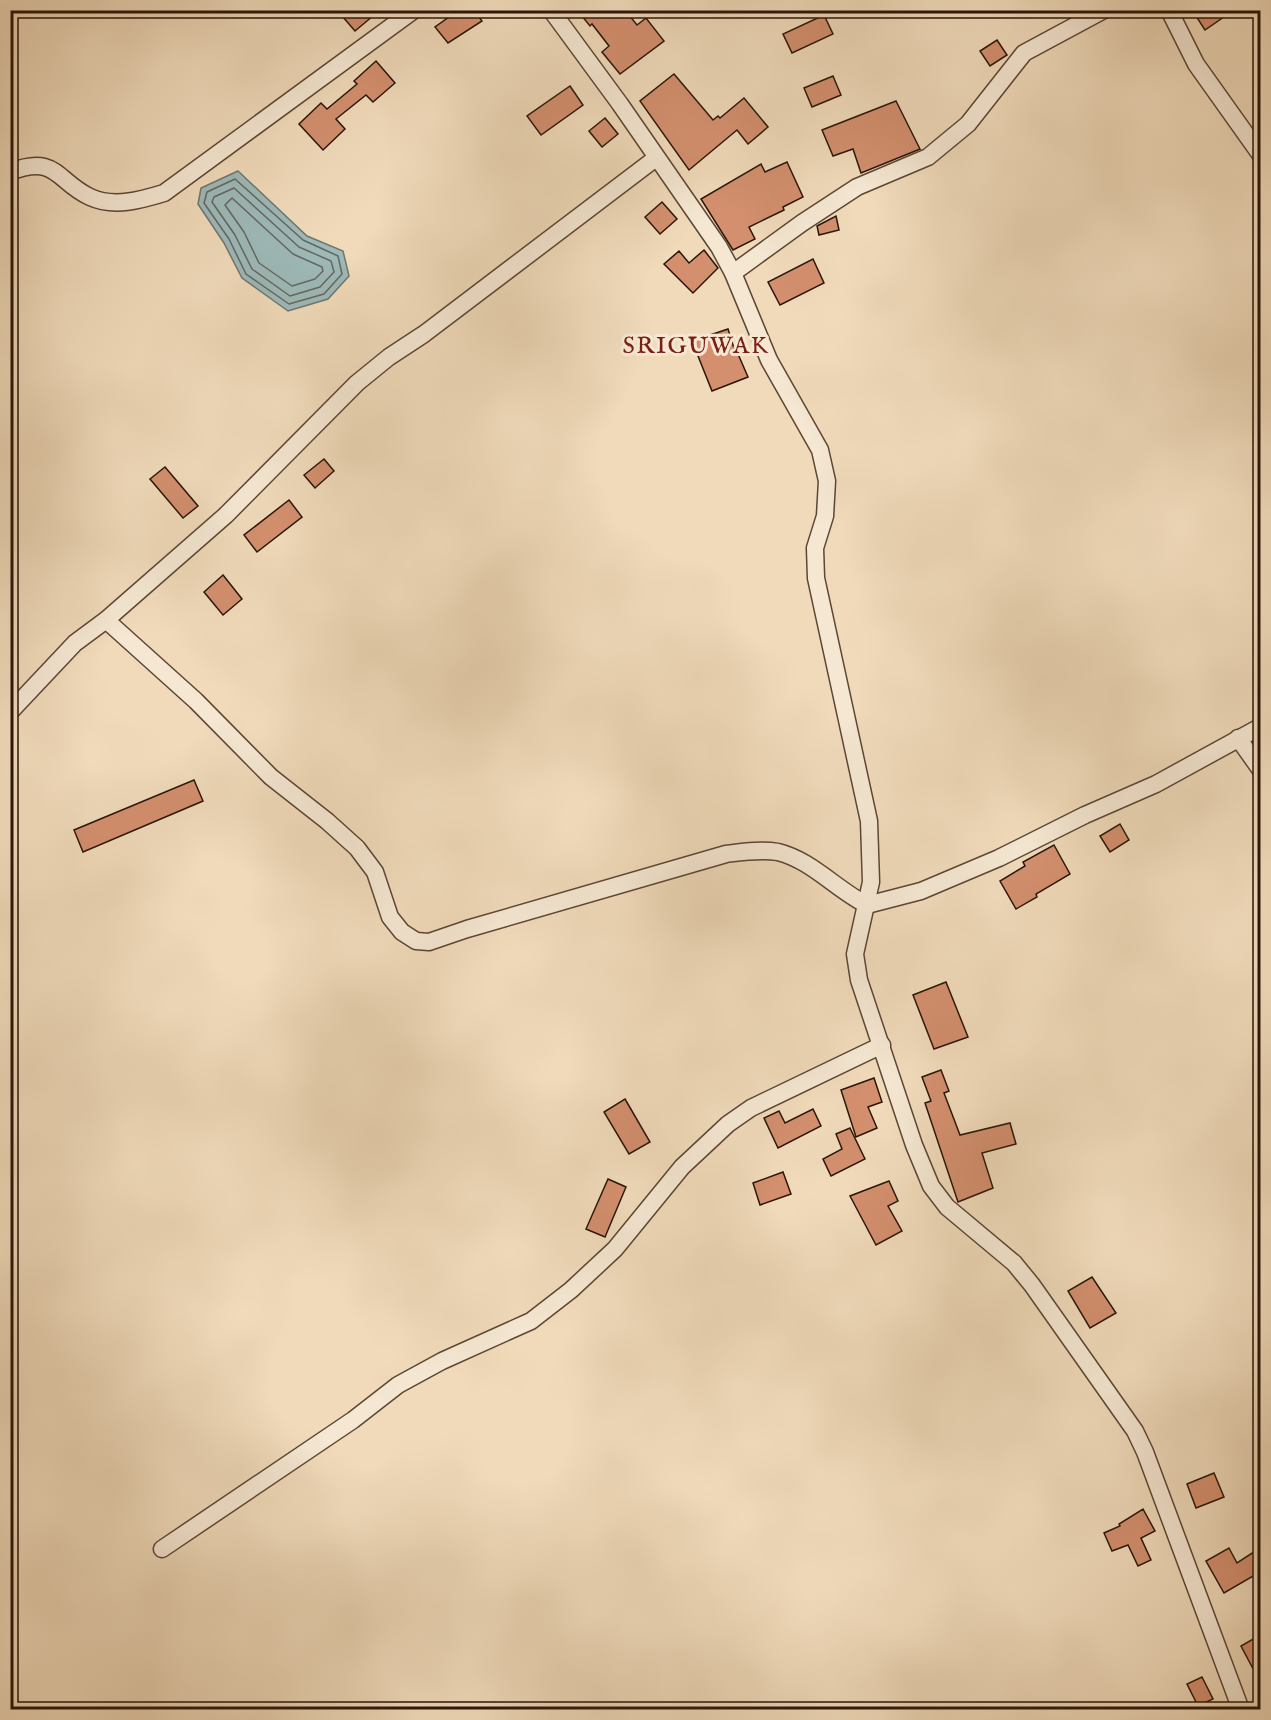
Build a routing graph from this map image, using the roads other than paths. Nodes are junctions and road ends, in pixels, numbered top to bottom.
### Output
1 (414, 10) edge
2 (1104, 10) edge
3 (1169, 10) edge
4 (551, 11) edge
5 (1260, 154) edge
6 (656, 158) junction
7 (10, 172) edge
8 (733, 273) junction
9 (106, 620) junction
10 (10, 711) edge
11 (1260, 727) edge
12 (1238, 738) junction
13 (1260, 769) edge
14 (867, 905) junction
15 (882, 1045) junction
16 (162, 1549) dead end
17 (1241, 1710) edge

1 - 7 street
2 - 8 street
3 - 5 street
4 - 6 street
6 - 8 street
6 - 9 street
8 - 14 street
9 - 10 street
9 - 14 street
11 - 12 street
12 - 13 street
12 - 14 street
14 - 15 street
15 - 16 street
15 - 17 street

